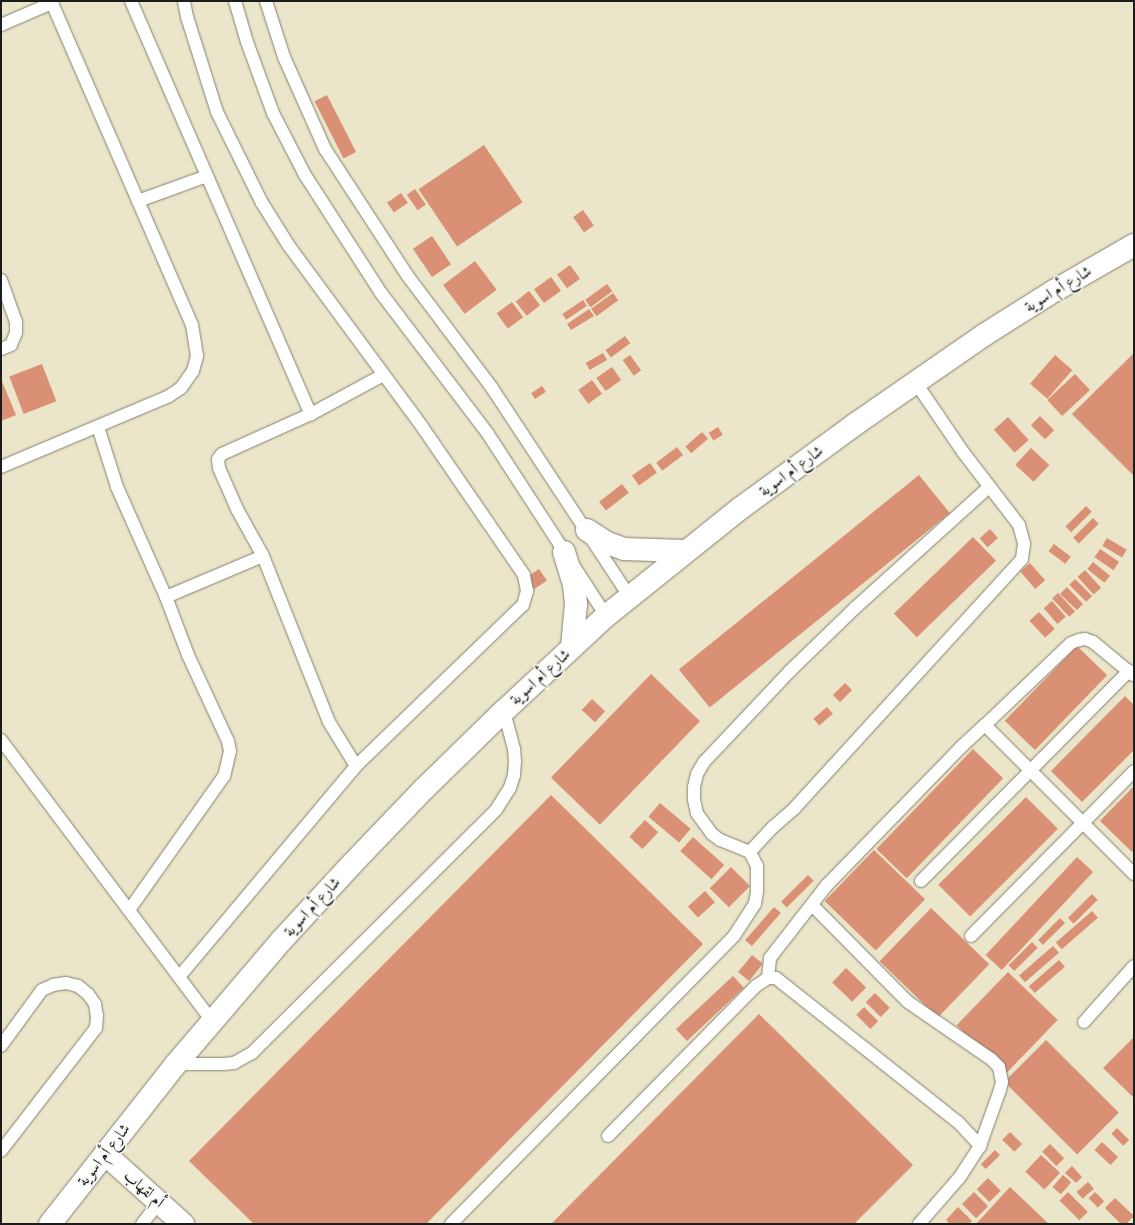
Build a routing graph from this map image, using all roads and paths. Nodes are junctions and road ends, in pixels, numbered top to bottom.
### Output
1 (131, 1) edge
2 (184, 1) edge
3 (235, 1) edge
4 (266, 1) edge
5 (51, 2) edge
6 (1, 25) edge
7 (207, 176) junction
8 (138, 201) junction
9 (1134, 245) edge
10 (1, 280) edge
11 (1, 348) edge
12 (384, 375) junction
13 (916, 383) junction
14 (311, 414) junction
15 (98, 427) junction
16 (1, 467) edge
17 (988, 487) junction
18 (587, 530) junction
19 (685, 551) junction
20 (564, 552) junction
21 (263, 556) junction
22 (630, 597) junction
23 (166, 598) junction
24 (606, 616) junction
25 (572, 647) junction
26 (1131, 673) edge
27 (504, 710) junction
28 (985, 725) junction
29 (1, 740) edge
30 (356, 766) junction
31 (1134, 770) edge
32 (1031, 771) junction
33 (1082, 822) junction
34 (750, 852) junction
35 (1133, 870) edge
36 (921, 881) dead end
37 (812, 905) junction
38 (129, 910) junction
39 (971, 936) dead end
40 (1134, 966) edge
41 (179, 977) junction
42 (768, 978) junction
43 (212, 1021) junction
44 (1084, 1022) dead end
45 (1, 1046) edge
46 (176, 1064) junction
47 (608, 1136) dead end
48 (980, 1146) junction
49 (1, 1151) edge
50 (104, 1154) junction
51 (159, 1202) junction
52 (50, 1224) edge
53 (142, 1224) edge
54 (183, 1224) edge
55 (451, 1224) edge
56 (919, 1224) edge

1 - 7 lane
2 - 12 lane
3 - 20 lane
4 - 18 lane
5 - 6 lane
5 - 8 lane
7 - 8 lane
7 - 14 lane
8 - 15 lane
9 - 13 street, شارع أم اسوية
10 - 11 lane
12 - 14 lane
12 - 30 lane
13 - 17 lane
13 - 19 street, شارع أم اسوية
14 - 21 lane
15 - 16 lane
15 - 23 lane
17 - 34 lane
17 - 34 lane
18 - 19 street
18 - 22 lane
19 - 22 street, شارع أم اسوية
20 - 24 lane
20 - 25 street
21 - 23 lane
21 - 30 lane
22 - 24 street, شارع أم اسوية
23 - 38 lane
24 - 25 street, شارع أم اسوية
25 - 27 street, شارع أم اسوية
26 - 28 lane
26 - 32 lane
27 - 43 street, شارع أم اسوية
27 - 46 lane
28 - 32 lane
28 - 37 lane
29 - 38 lane
30 - 41 lane
31 - 33 lane
32 - 33 lane
32 - 36 lane
33 - 35 lane
33 - 39 lane
34 - 55 lane
37 - 42 lane
37 - 48 lane
38 - 41 lane
40 - 44 lane
41 - 43 lane
42 - 47 lane
42 - 48 lane
43 - 46 street, شارع أم اسوية
45 - 49 lane
46 - 50 street, شارع أم اسوية
48 - 56 lane
50 - 51 street, أم لقهاب
50 - 52 street, شارع أم اسوية
51 - 53 lane
51 - 54 street, أم لقهاب

